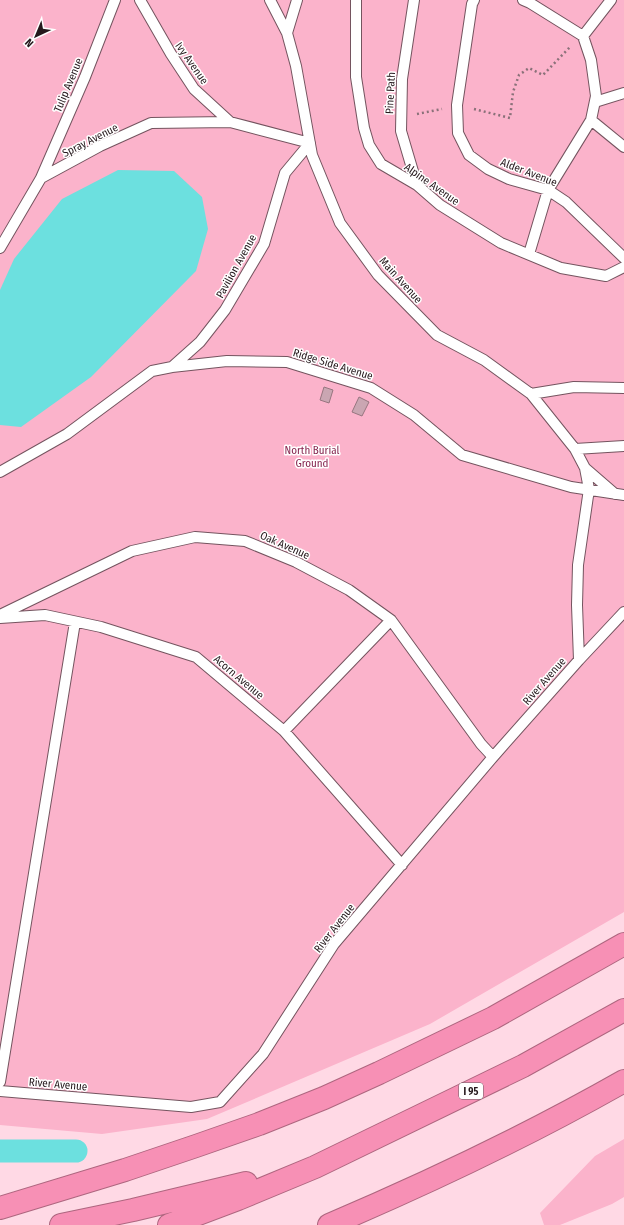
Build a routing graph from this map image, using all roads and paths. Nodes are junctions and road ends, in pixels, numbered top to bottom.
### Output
1 (115, 0) edge
2 (140, 0) edge
3 (270, 0) edge
4 (297, 0) edge
5 (356, 0) edge
6 (414, 0) edge
7 (474, 0) edge
8 (523, 0) edge
9 (611, 0) edge
10 (287, 33) junction
11 (583, 36) junction
12 (624, 93) edge
13 (595, 102) junction
14 (456, 106) junction
15 (400, 118) junction
16 (591, 120) junction
17 (230, 122) junction
18 (310, 143) junction
19 (624, 147) edge
20 (41, 178) junction
21 (418, 185) junction
22 (548, 190) junction
23 (0, 248) edge
24 (529, 254) junction
25 (624, 258) edge
26 (624, 267) edge
27 (172, 367) junction
28 (624, 388) edge
29 (531, 394) junction
30 (624, 446) edge
31 (575, 449) junction
32 (585, 468) junction
33 (0, 472) edge
34 (589, 489) junction
35 (619, 494) edge
36 (624, 612) edge
37 (0, 615) edge
38 (0, 618) edge
39 (391, 620) junction
40 (75, 622) junction
41 (579, 660) junction
42 (284, 731) junction
43 (493, 757) junction
44 (402, 865) junction
45 (624, 944) edge
46 (624, 1010) edge
47 (624, 1081) edge
48 (0, 1082) edge
49 (0, 1091) edge
50 (315, 1167) junction
51 (0, 1208) edge
52 (61, 1225) edge
53 (169, 1225) edge
54 (329, 1225) edge

1 - 20 lane, Tulip Avenue
2 - 17 lane, Ivy Avenue
3 - 10 lane, Main Avenue
4 - 10 lane
5 - 21 lane, Alpine Avenue
6 - 15 lane, Pine Path
7 - 14 lane, Alder Avenue
8 - 11 lane
9 - 11 lane
10 - 18 lane, Main Avenue
11 - 13 lane
11 - 14 path
12 - 13 lane
13 - 16 lane
14 - 15 path
14 - 22 lane, Alder Avenue
15 - 21 lane, Pine Path
16 - 19 lane
16 - 22 lane
17 - 18 lane, Ivy Avenue
17 - 20 lane, Spray Avenue
18 - 27 lane, Pavilion Avenue
18 - 29 lane, Main Avenue
20 - 23 lane
21 - 24 lane, Alpine Avenue
22 - 24 lane
22 - 25 lane, Alder Avenue
24 - 26 lane, Alpine Avenue
27 - 33 lane, Ridge Side Avenue
27 - 34 lane, Ridge Side Avenue
28 - 29 lane
29 - 31 lane, Main Avenue
30 - 31 lane
31 - 32 lane, Main Avenue
32 - 34 lane
32 - 35 lane, Main Avenue
34 - 35 lane, Ridge Side Avenue
34 - 41 lane
36 - 41 lane, River Avenue
37 - 39 lane, Oak Avenue
38 - 40 lane, Acorn Avenue
39 - 42 lane
39 - 43 lane, Oak Avenue
40 - 42 lane, Acorn Avenue
40 - 48 lane
41 - 43 lane, River Avenue
42 - 44 lane, Acorn Avenue
43 - 44 lane, River Avenue
44 - 49 lane, River Avenue
45 - 51 highway
46 - 50 highway, I 95
47 - 54 highway
50 - 52 highway
50 - 53 highway, I 95

